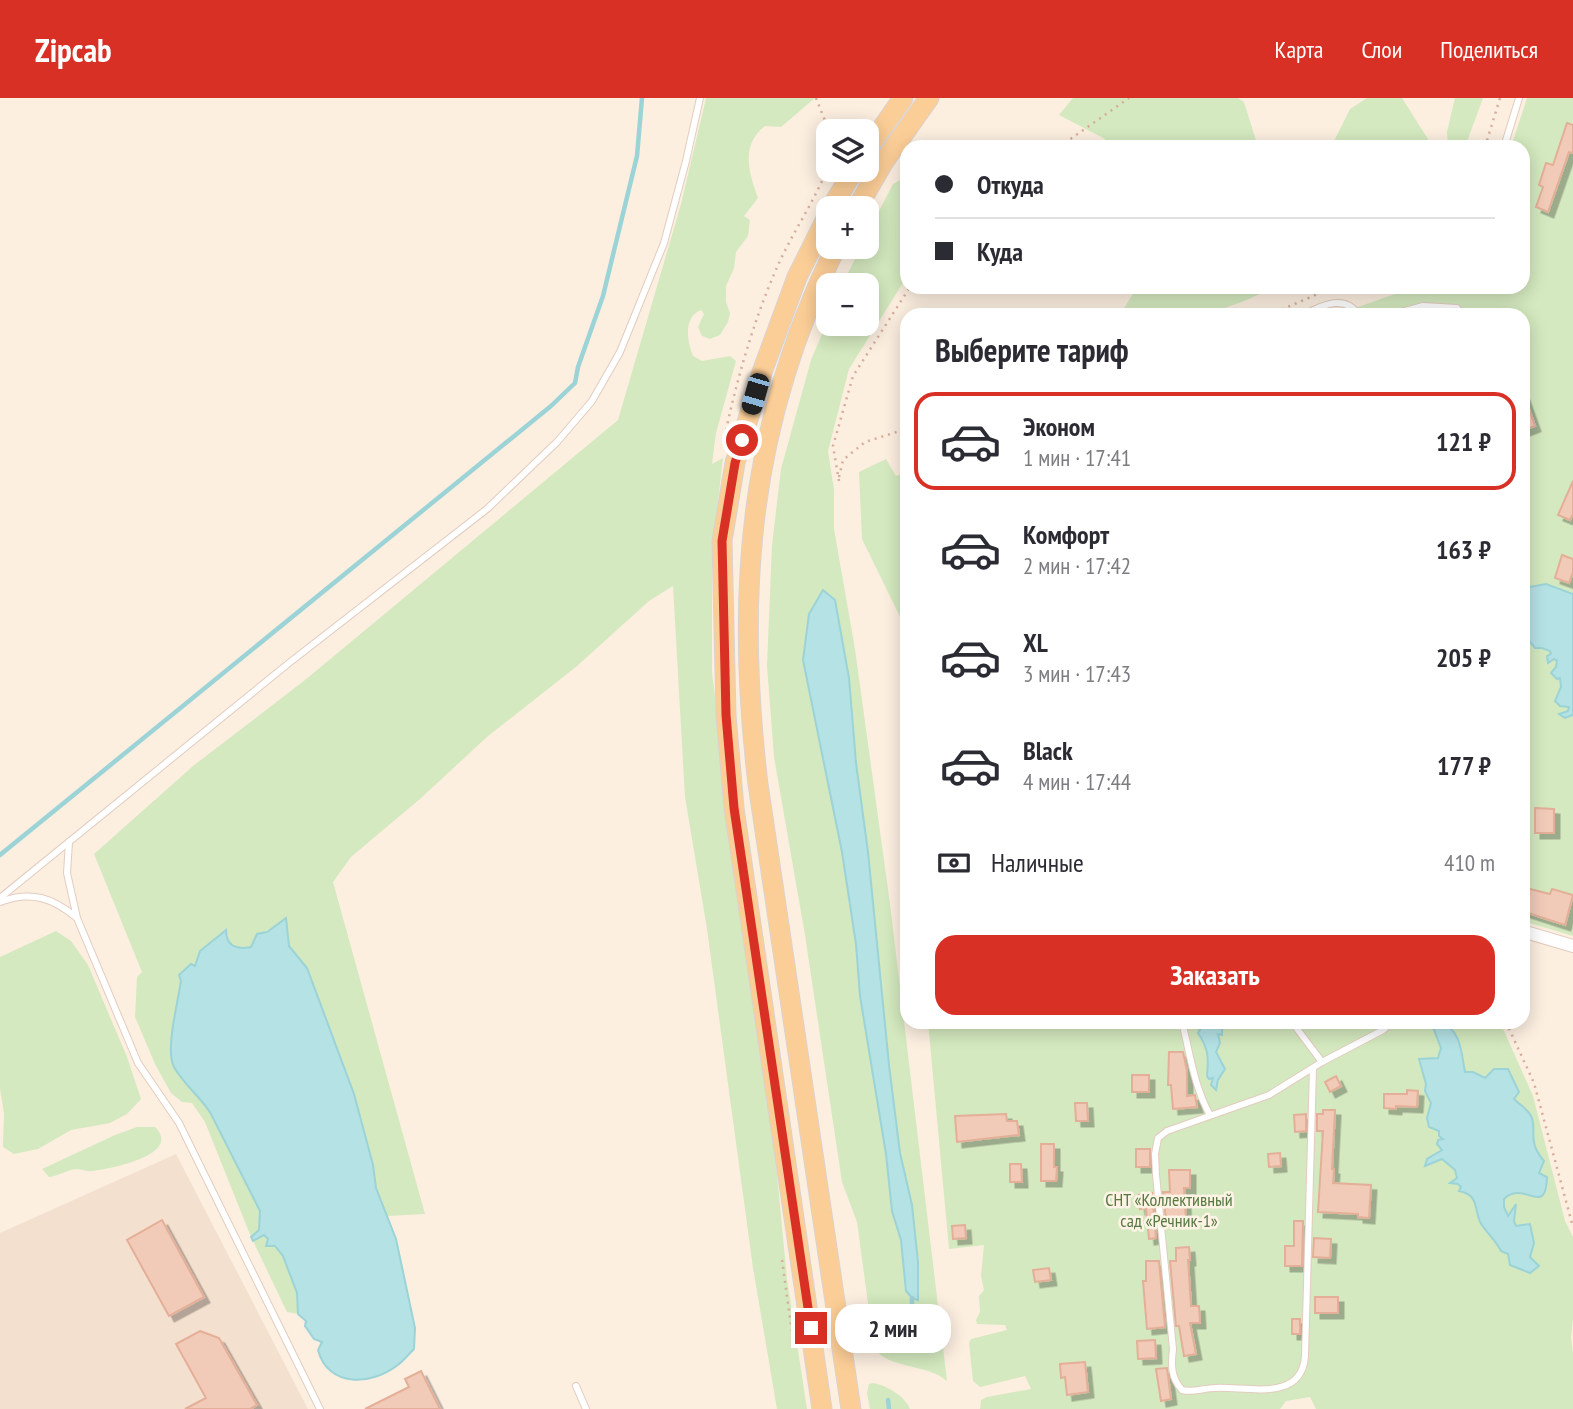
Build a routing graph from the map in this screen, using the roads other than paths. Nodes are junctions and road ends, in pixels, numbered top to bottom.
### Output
1 (700, 98) edge
2 (903, 98) edge
3 (929, 98) edge
4 (1519, 98) edge
5 (879, 132) edge
6 (1506, 140) edge
7 (864, 196) edge
8 (816, 239) edge
9 (831, 259) edge
10 (1318, 308) edge
11 (1352, 308) edge
12 (1416, 308) edge
13 (1457, 308) edge
14 (69, 842) junction
15 (0, 900) edge
16 (77, 918) junction
17 (1530, 933) edge
18 (1573, 946) edge
19 (1184, 1029) edge
20 (1297, 1029) edge
21 (1384, 1029) edge
22 (1322, 1062) junction
23 (1313, 1068) junction
24 (1210, 1115) junction
25 (576, 1386) dead end
26 (320, 1409) edge
27 (586, 1409) edge
28 (822, 1409) edge
29 (850, 1409) edge

1 - 14 lane
2 - 5 main road
3 - 7 main road
4 - 6 lane
8 - 28 main road
9 - 29 main road
10 - 11 lane
12 - 13 lane
14 - 15 lane
14 - 16 lane
15 - 16 lane
16 - 26 lane
17 - 18 street
19 - 24 lane
20 - 22 lane
21 - 22 lane
22 - 23 lane
23 - 24 lane
23 - 24 lane
25 - 27 lane

